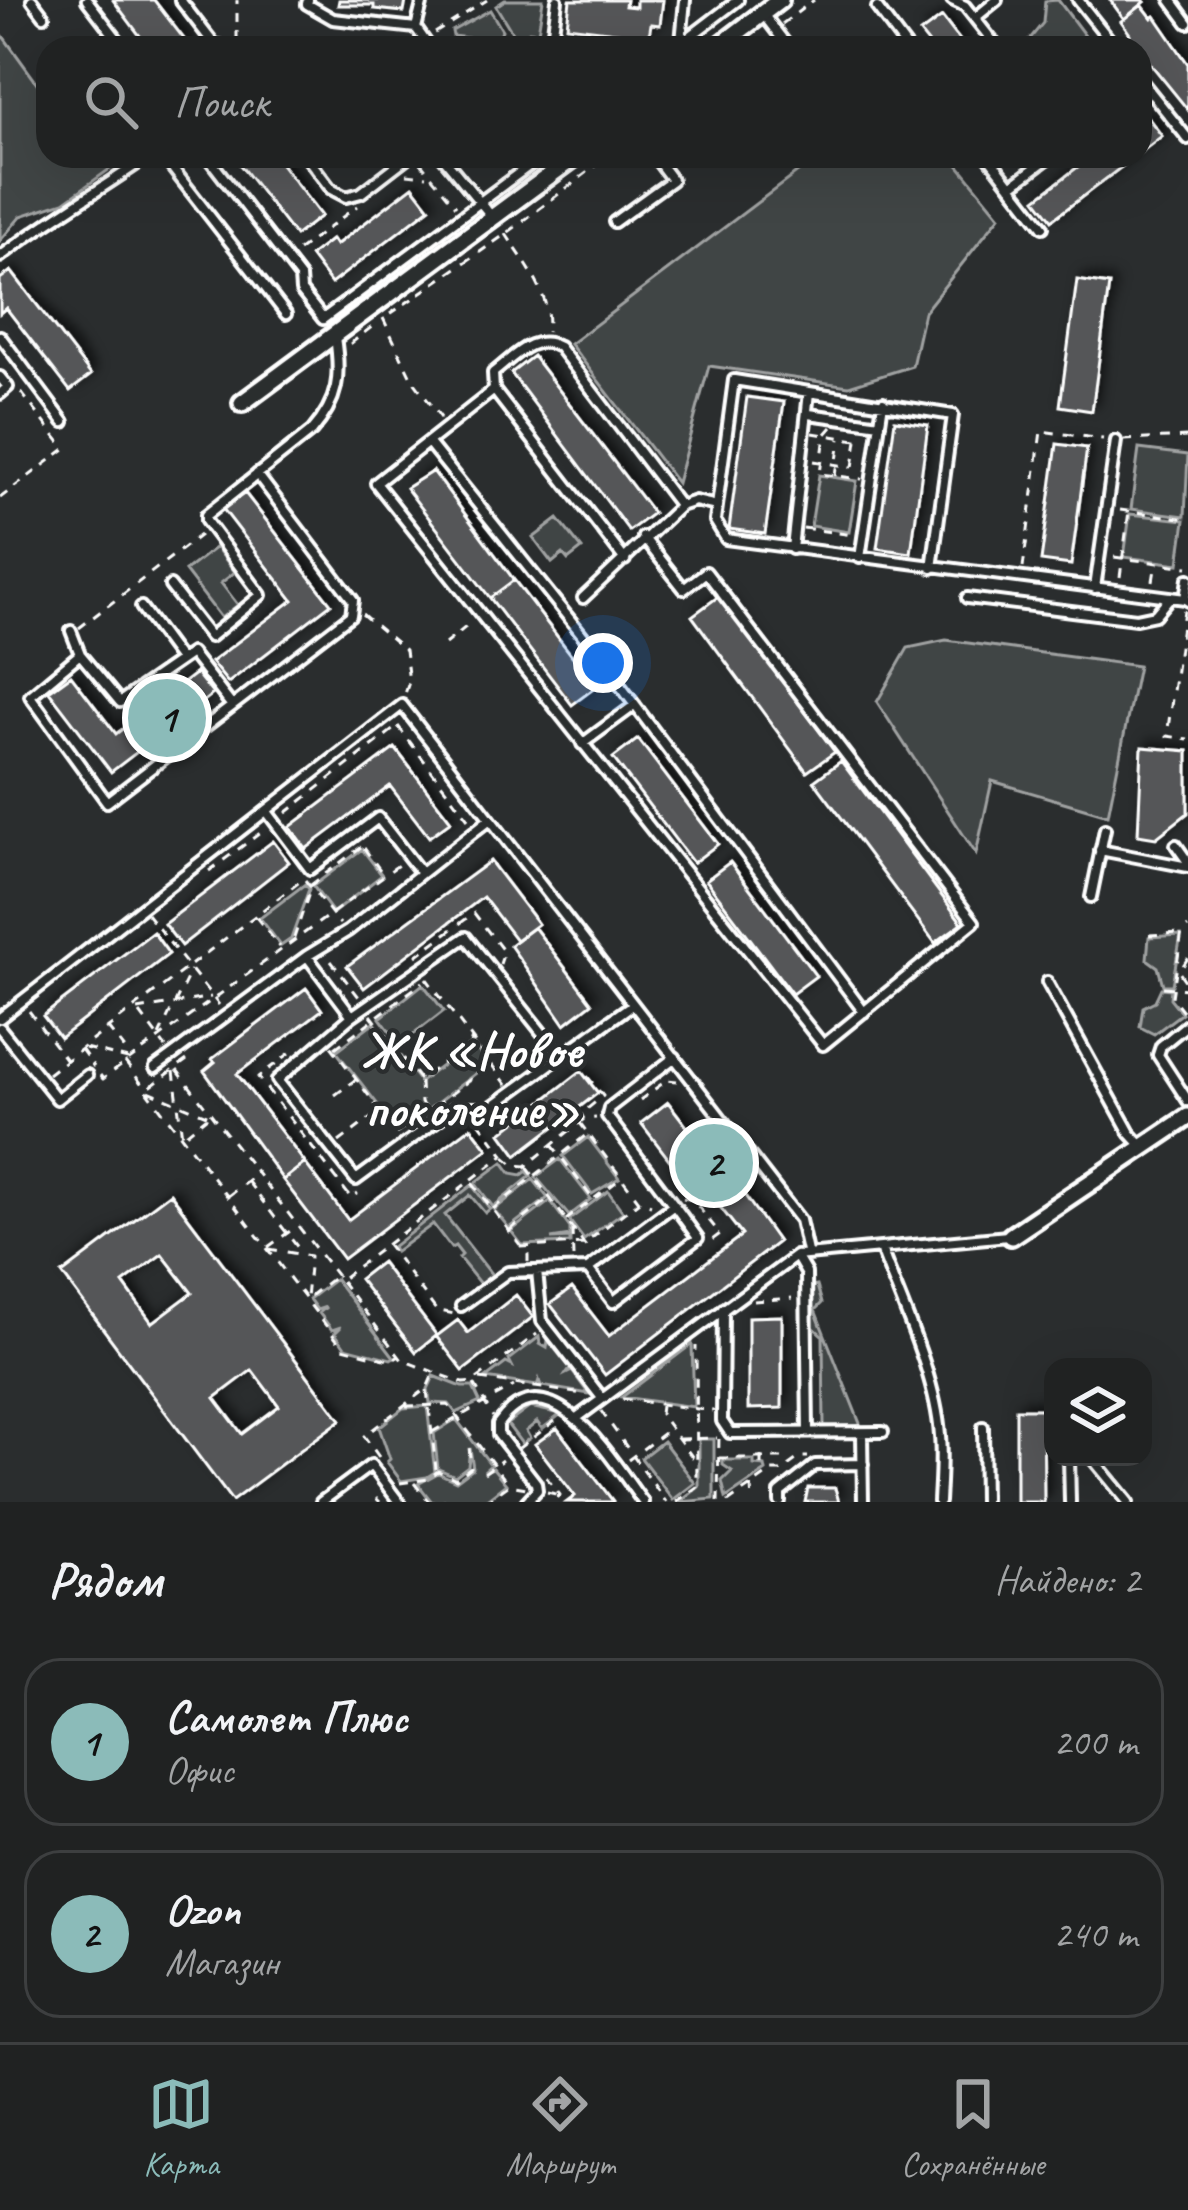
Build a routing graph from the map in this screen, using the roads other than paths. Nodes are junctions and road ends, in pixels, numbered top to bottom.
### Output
1 (32, 0) edge
2 (87, 0) edge
3 (180, 0) edge
4 (308, 0) edge
5 (423, 0) edge
6 (557, 0) edge
7 (685, 0) edge
8 (738, 0) edge
9 (780, 0) edge
10 (952, 0) edge
11 (997, 0) edge
12 (1078, 0) edge
13 (1171, 0) edge
14 (877, 8) dead end
15 (762, 13) junction
16 (44, 16) dead end
17 (975, 18) junction
18 (1188, 22) edge
19 (416, 28) junction
20 (115, 36) edge
21 (208, 36) edge
22 (421, 36) edge
23 (554, 36) edge
24 (682, 36) edge
25 (691, 36) edge
26 (732, 36) edge
27 (780, 36) edge
28 (898, 36) edge
29 (989, 36) edge
30 (1106, 36) edge
31 (1152, 96) edge
32 (1187, 136) edge
33 (131, 168) edge
34 (172, 168) edge
35 (216, 168) edge
36 (315, 168) edge
37 (399, 168) edge
38 (452, 168) edge
39 (525, 168) edge
40 (560, 168) edge
41 (663, 168) edge
42 (997, 168) edge
43 (1036, 168) edge
44 (1011, 186) junction
45 (478, 200) junction
46 (494, 219) junction
47 (614, 222) dead end
48 (1042, 227) dead end
49 (0, 257) edge
50 (286, 314) dead end
51 (0, 336) edge
52 (343, 341) junction
53 (0, 377) edge
54 (494, 390) junction
55 (809, 392) junction
56 (0, 394) edge
57 (883, 402) junction
58 (242, 403) dead end
59 (808, 413) junction
60 (64, 422) dead end
61 (880, 424) junction
62 (1116, 441) road end
63 (428, 442) junction
64 (257, 474) junction
65 (680, 506) junction
66 (717, 506) junction
67 (644, 537) junction
68 (792, 549) junction
69 (860, 558) junction
70 (625, 560) junction
71 (932, 568) junction
72 (1188, 579) edge
73 (170, 586) dead end
74 (1095, 588) junction
75 (1170, 597) junction
76 (583, 598) dead end
77 (967, 598) dead end
78 (1186, 600) edge
79 (141, 607) dead end
80 (71, 633) road end
81 (80, 654) junction
82 (180, 660) junction
83 (634, 705) junction
84 (232, 706) junction
85 (582, 744) junction
86 (268, 813) junction
87 (490, 819) junction
88 (1105, 829) dead end
89 (1175, 845) dead end
90 (1100, 850) junction
91 (1188, 865) edge
92 (421, 872) junction
93 (1090, 897) dead end
94 (307, 956) junction
95 (1047, 982) dead end
96 (633, 1004) junction
97 (864, 1012) junction
98 (352, 1016) junction
99 (0, 1018) edge
100 (1188, 1021) edge
101 (0, 1028) edge
102 (563, 1053) junction
103 (675, 1057) junction
104 (155, 1068) dead end
105 (87, 1076) dead end
106 (1188, 1100) edge
107 (1188, 1117) edge
108 (1142, 1146) junction
109 (674, 1205) junction
110 (1011, 1236) joint
111 (880, 1250) junction
112 (807, 1252) junction
113 (796, 1256) junction
114 (588, 1269) junction
115 (533, 1271) junction
116 (461, 1306) dead end
117 (723, 1308) junction
118 (602, 1398) junction
119 (578, 1417) junction
120 (983, 1427) dead end
121 (808, 1432) junction
122 (883, 1432) dead end
123 (862, 1433) junction
124 (862, 1464) junction
125 (1070, 1466) edge
126 (1098, 1466) edge
127 (321, 1502) edge
128 (399, 1502) edge
129 (526, 1502) edge
130 (643, 1502) edge
131 (780, 1502) edge
132 (863, 1502) edge
133 (939, 1502) edge
134 (984, 1502) edge
135 (1070, 1502) edge
136 (1127, 1502) edge

1 - 16 lane
2 - 20 lane
3 - 21 lane
4 - 19 lane
5 - 19 lane
6 - 23 lane
7 - 24 lane
8 - 25 lane
9 - 15 street
10 - 17 lane
11 - 17 lane
12 - 30 lane
13 - 18 lane
14 - 28 lane
15 - 26 street
15 - 27 lane
17 - 29 lane
19 - 22 lane
31 - 32 lane
33 - 49 lane
34 - 50 lane
35 - 45 lane
36 - 37 lane
38 - 45 lane
39 - 45 lane
40 - 46 street
41 - 47 lane
42 - 44 lane
43 - 44 lane
44 - 48 lane
45 - 46 lane
46 - 52 street
51 - 60 lane
52 - 58 street
52 - 64 lane
53 - 56 lane
54 - 63 lane
54 - 65 lane
54 - 70 lane
55 - 57 lane
55 - 59 lane
55 - 66 lane
57 - 61 lane
57 - 71 lane
59 - 61 lane
59 - 68 lane
61 - 69 lane
62 - 74 lane
63 - 83 lane
63 - 85 lane
64 - 73 lane
64 - 84 lane
65 - 66 lane
65 - 67 lane
66 - 68 lane
67 - 70 lane
67 - 97 lane
68 - 69 lane
69 - 71 lane
70 - 76 lane
71 - 74 lane
72 - 78 lane
74 - 75 lane
75 - 77 lane
75 - 78 lane
79 - 82 lane
80 - 81 lane
81 - 82 lane
81 - 84 lane
82 - 84 lane
83 - 85 lane
83 - 97 lane
85 - 97 lane
86 - 87 lane
86 - 92 lane
86 - 99 lane
87 - 92 lane
87 - 96 lane
88 - 90 lane
89 - 91 lane
90 - 91 lane
90 - 93 lane
92 - 94 lane
94 - 98 lane
94 - 104 lane
95 - 108 lane
96 - 102 lane
96 - 103 lane
98 - 102 lane
98 - 102 lane
100 - 106 lane
101 - 105 lane
103 - 109 lane
103 - 112 lane
107 - 108 street
108 - 110 street
109 - 114 lane
109 - 114 lane
110 - 111 lane
111 - 112 lane
111 - 133 lane
112 - 113 lane
113 - 117 lane
113 - 121 lane
114 - 115 lane
115 - 116 lane
115 - 118 lane
117 - 118 lane
117 - 121 lane
118 - 119 lane
119 - 129 lane
119 - 130 lane
120 - 134 lane
121 - 123 lane
122 - 123 lane
123 - 124 lane
124 - 131 lane
124 - 132 lane
125 - 135 lane
126 - 136 lane
127 - 128 lane

